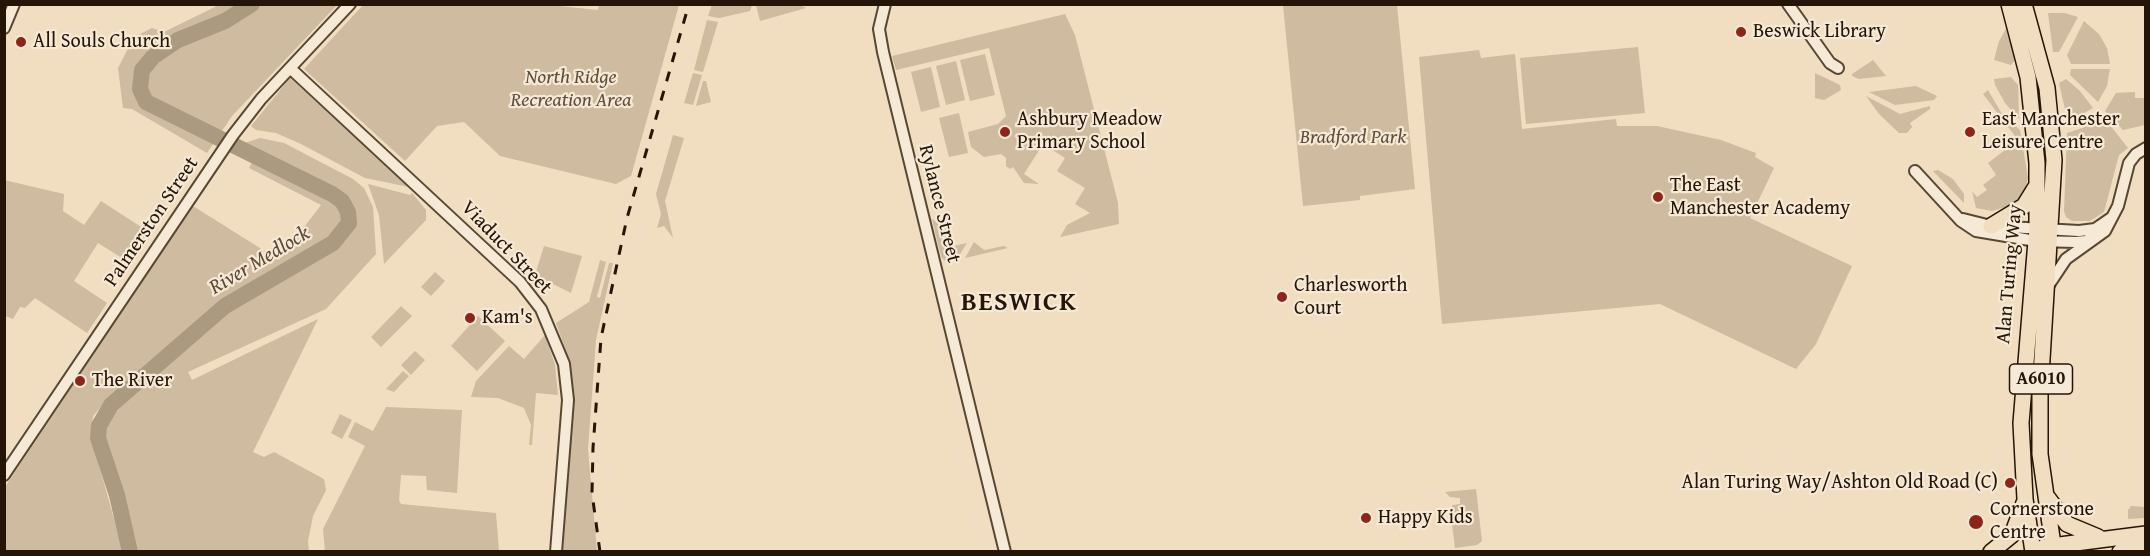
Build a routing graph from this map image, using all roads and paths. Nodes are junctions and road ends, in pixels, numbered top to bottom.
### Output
1 (14, 4) edge
2 (350, 4) edge
3 (885, 4) edge
4 (1788, 4) edge
5 (2009, 4) edge
6 (2024, 4) edge
7 (4, 28) edge
8 (290, 68) junction
9 (1838, 68) dead end
10 (2145, 147) edge
11 (1915, 171) dead end
12 (2037, 184) junction
13 (2113, 217) junction
14 (1957, 218) junction
15 (1991, 226) junction
16 (2105, 231) junction
17 (2044, 236) junction
18 (2048, 288) junction
19 (2040, 412) junction
20 (4, 475) edge
21 (2043, 487) junction
22 (2025, 499) junction
23 (2145, 534) edge
24 (2105, 538) junction
25 (2145, 548) edge
26 (2041, 550) edge
27 (2124, 551) edge
28 (556, 552) edge
29 (1005, 552) edge
30 (1992, 552) edge

1 - 7 street
2 - 8 street, Palmerston Street
3 - 29 street, Rylance Street
4 - 9 street
5 - 12 highway, Alan Turing Way / A6010
6 - 17 highway, Alan Turing Way / A6010
8 - 20 street, Palmerston Street
8 - 28 street, Viaduct Street
10 - 13 street
11 - 14 street
12 - 15 highway
12 - 17 highway, Alan Turing Way / A6010
13 - 16 street
13 - 17 street
14 - 15 street
14 - 17 street
15 - 17 street
16 - 17 street
16 - 18 street
17 - 18 highway, Alan Turing Way / A6010
17 - 22 highway, Alan Turing Way / A6010
18 - 19 highway, Alan Turing Way / A6010
19 - 21 highway, Alan Turing Way / A6010
19 - 26 highway
21 - 24 highway
21 - 26 highway, Alan Turing Way / A6010
22 - 26 highway, Alan Turing Way / A6010
22 - 30 highway
23 - 24 highway
24 - 26 highway
25 - 27 highway

